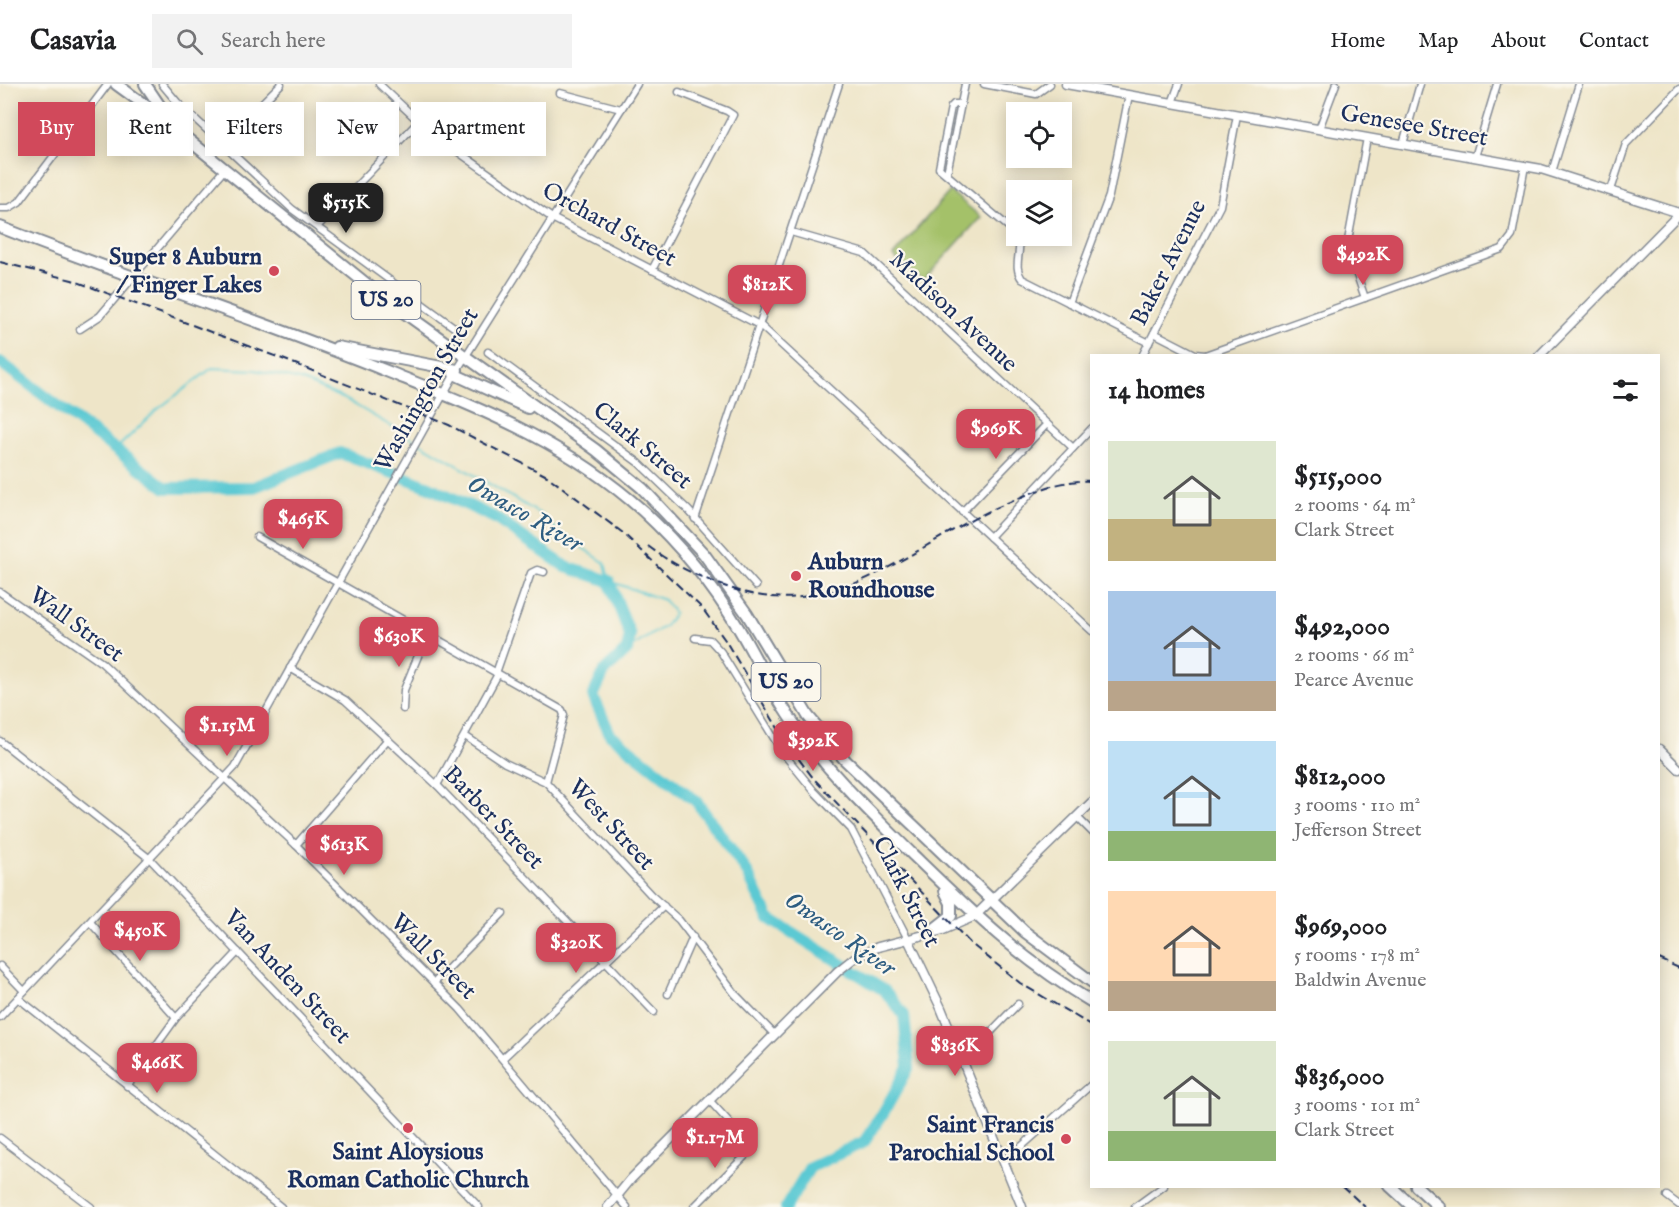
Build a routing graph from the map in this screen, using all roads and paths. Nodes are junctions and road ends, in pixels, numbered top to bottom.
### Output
1 (108, 84) edge
2 (116, 84) edge
3 (145, 84) edge
4 (162, 84) edge
5 (378, 84) edge
6 (637, 84) edge
7 (839, 84) edge
8 (984, 84) edge
9 (1050, 84) edge
10 (1069, 84) edge
11 (1179, 84) edge
12 (1336, 84) edge
13 (1420, 84) edge
14 (1497, 84) edge
15 (1579, 84) edge
16 (278, 85) edge
17 (966, 85) edge
18 (1679, 89) edge
19 (679, 92) dead end
20 (560, 93) dead end
21 (1129, 95) junction
22 (140, 102) edge
23 (157, 102) edge
24 (262, 102) edge
25 (1172, 103) junction
26 (621, 109) junction
27 (411, 115) edge
28 (1237, 115) junction
29 (205, 128) edge
30 (411, 129) edge
31 (1319, 129) junction
32 (1367, 138) junction
33 (193, 144) edge
34 (1403, 144) junction
35 (234, 156) edge
36 (465, 156) edge
37 (1475, 158) junction
38 (1525, 166) junction
39 (225, 170) junction
40 (1552, 172) junction
41 (1611, 190) junction
42 (0, 208) edge
43 (1679, 213) edge
44 (552, 218) junction
45 (1006, 225) edge
46 (0, 226) edge
47 (317, 227) junction
48 (791, 232) junction
49 (1020, 246) edge
50 (652, 270) junction
51 (135, 276) junction
52 (1365, 298) junction
53 (1069, 303) junction
54 (761, 326) junction
55 (80, 329) dead end
56 (462, 333) dead end
57 (1154, 333) junction
58 (1149, 343) junction
59 (328, 347) junction
60 (488, 352) dead end
61 (1143, 354) edge
62 (1541, 354) edge
63 (465, 356) junction
64 (455, 372) junction
65 (443, 394) junction
66 (542, 413) junction
67 (1047, 424) junction
68 (1090, 430) edge
69 (1074, 448) junction
70 (962, 512) junction
71 (695, 519) junction
72 (257, 537) dead end
73 (990, 537) junction
74 (544, 572) dead end
75 (338, 583) junction
76 (756, 586) dead end
77 (0, 592) edge
78 (1090, 629) edge
79 (427, 634) junction
80 (695, 638) dead end
81 (290, 668) junction
82 (497, 674) junction
83 (403, 709) dead end
84 (465, 736) junction
85 (388, 739) junction
86 (0, 741) edge
87 (1660, 750) edge
88 (1679, 769) edge
89 (226, 779) junction
90 (546, 782) junction
91 (437, 785) junction
92 (1090, 804) edge
93 (1077, 817) junction
94 (1090, 830) edge
95 (296, 845) junction
96 (150, 859) junction
97 (937, 878) junction
98 (993, 901) junction
99 (664, 906) junction
100 (504, 913) dead end
101 (975, 916) junction
102 (90, 922) junction
103 (928, 934) junction
104 (693, 937) junction
105 (908, 939) junction
106 (238, 952) junction
107 (607, 961) junction
108 (0, 966) edge
109 (1090, 981) edge
110 (434, 982) junction
111 (24, 991) junction
112 (668, 994) dead end
113 (18, 998) junction
114 (1090, 1001) edge
115 (1018, 1004) dead end
116 (654, 1012) dead end
117 (0, 1017) edge
118 (176, 1018) junction
119 (774, 1034) junction
120 (961, 1057) junction
121 (503, 1058) junction
122 (127, 1086) junction
123 (1090, 1086) edge
124 (709, 1100) junction
125 (0, 1138) edge
126 (1004, 1162) junction
127 (1161, 1188) edge
128 (1392, 1188) edge
129 (1418, 1188) edge
130 (617, 1195) junction
131 (1667, 1196) dead end
132 (1679, 1205) edge
133 (91, 1207) edge
134 (281, 1207) edge
135 (479, 1207) edge
136 (608, 1207) edge
137 (627, 1207) edge
138 (694, 1207) edge
139 (1022, 1207) edge
140 (1135, 1207) edge
141 (1413, 1207) edge
142 (1439, 1207) edge

1 - 42 street
2 - 22 highway, US 20
3 - 23 highway
4 - 29 street
5 - 27 street, Orchard Street
6 - 26 street, Washington Street
7 - 48 street
8 - 9 street
10 - 21 street, Genesee Street
11 - 25 street
12 - 31 street
13 - 34 street
14 - 37 street
15 - 40 street
16 - 24 street
17 - 45 street
18 - 41 street
19 - 50 street
20 - 26 street
21 - 25 street, Genesee Street
21 - 53 street
25 - 28 street, Genesee Street
26 - 44 street, Washington Street
28 - 31 street, Genesee Street
28 - 57 street, Baker Avenue
30 - 47 street
31 - 32 street, Genesee Street
32 - 34 street, Genesee Street
32 - 52 street
33 - 39 highway, US 20
34 - 37 street, Genesee Street
35 - 47 street
36 - 44 street, Orchard Street
37 - 38 street, Genesee Street
38 - 40 street, Genesee Street
38 - 52 street
39 - 51 street
39 - 63 highway, US 20
40 - 41 street, Genesee Street
41 - 43 street, Genesee Street
43 - 62 street
44 - 50 street, Orchard Street
44 - 63 street, Washington Street
46 - 51 highway, US 20
47 - 56 street
48 - 54 street
48 - 67 street, Madison Avenue
49 - 53 street
50 - 54 street, Orchard Street
51 - 55 street
51 - 59 highway, US 20
52 - 57 street
53 - 58 street
54 - 70 street, Orchard Street
54 - 71 street
57 - 58 street, Baker Avenue
58 - 61 street, Baker Avenue
59 - 64 highway
59 - 65 highway, US 20
60 - 71 street, Clark Street
63 - 64 street, Washington Street
63 - 66 highway, US 20
64 - 65 street, Washington Street
64 - 66 highway
65 - 75 street, Washington Street
65 - 97 highway, US 20
66 - 98 highway, US 20
67 - 69 street, Madison Avenue
67 - 70 street
68 - 69 street
69 - 73 street
70 - 73 street, Orchard Street
71 - 76 street, Clark Street
72 - 75 street, West Street
73 - 78 street, Orchard Street
74 - 82 street
75 - 79 street, West Street
75 - 81 street, Washington Street
77 - 89 street, Wall Street
79 - 82 street, West Street
79 - 83 street
80 - 105 street, Clark Street
81 - 85 street, Barber Street
81 - 89 street, Washington Street
82 - 84 street
82 - 90 street, West Street
84 - 90 street
84 - 91 street
85 - 91 street, Barber Street
85 - 95 street
86 - 96 street, Van Anden Street
87 - 88 street
89 - 95 street, Wall Street
89 - 96 street, Washington Street
90 - 99 street, West Street
91 - 107 street, Barber Street
92 - 93 street
93 - 94 street
93 - 98 street
95 - 110 street, Wall Street
96 - 102 street, Washington Street
96 - 106 street, Van Anden Street
97 - 101 highway, US 20
97 - 103 highway
98 - 101 street
98 - 109 highway, US 20
99 - 104 street, West Street
99 - 107 street
100 - 110 street
101 - 103 street
101 - 114 highway, US 20
102 - 111 street, Washington Street
102 - 118 street
103 - 105 street
104 - 112 street
104 - 119 street, West Street
105 - 119 street
105 - 120 street, Clark Street
106 - 118 street
106 - 135 street, Van Anden Street
107 - 116 street, Barber Street
107 - 121 street
108 - 111 street
110 - 121 street, Wall Street
111 - 113 street, Washington Street
113 - 117 street, Washington Street
113 - 122 street
115 - 120 street
118 - 122 street
119 - 124 street
120 - 126 street, Clark Street
121 - 130 street, Wall Street
122 - 134 street
123 - 126 street
124 - 130 street
124 - 138 street
125 - 133 street
126 - 139 street, Clark Street
127 - 140 street
128 - 141 highway
129 - 142 highway
130 - 136 street
130 - 137 street, Wall Street
131 - 132 street

